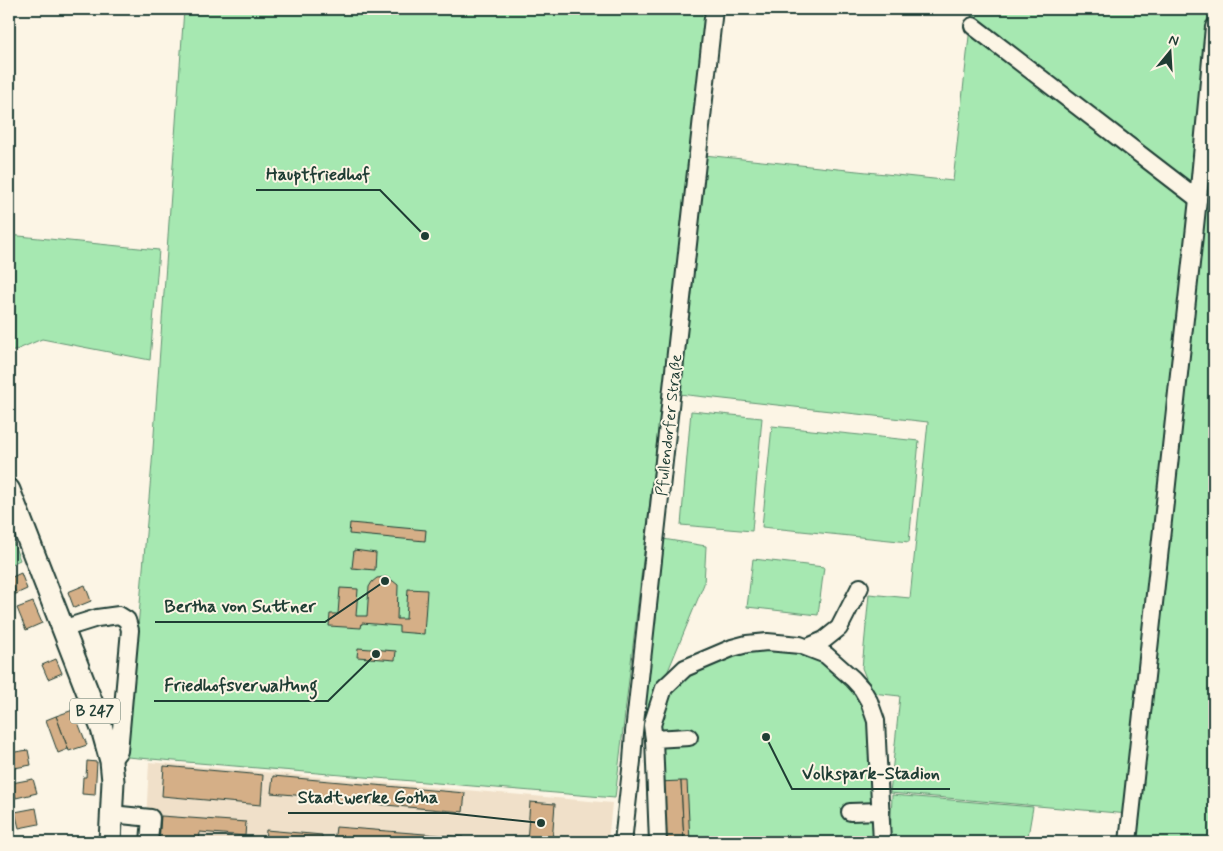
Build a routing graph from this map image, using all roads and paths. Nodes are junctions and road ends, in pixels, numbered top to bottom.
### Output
1 (714, 9) edge
2 (973, 26) dead end
3 (1214, 27) edge
4 (1198, 199) junction
5 (9, 490) edge
6 (860, 586) dead end
7 (62, 629) junction
8 (830, 635) junction
9 (808, 647) junction
10 (826, 655) junction
11 (689, 737) dead end
12 (654, 739) junction
13 (111, 761) junction
14 (881, 811) junction
15 (850, 812) dead end
16 (112, 814) junction
17 (110, 842) edge
18 (149, 842) edge
19 (623, 842) edge
20 (658, 842) edge
21 (882, 842) edge
22 (1128, 842) edge

1 - 19 street, Pfullendorfer Straße
2 - 4 street
3 - 4 street
4 - 22 street
5 - 7 main road, B 247
6 - 8 street
7 - 13 main road, B 247
7 - 13 street
8 - 9 street
8 - 10 street
9 - 10 street
9 - 12 street
10 - 14 street
11 - 12 street
12 - 20 street
13 - 16 main road, B 247
14 - 15 street
14 - 21 street
16 - 17 main road, B 247
16 - 18 street

